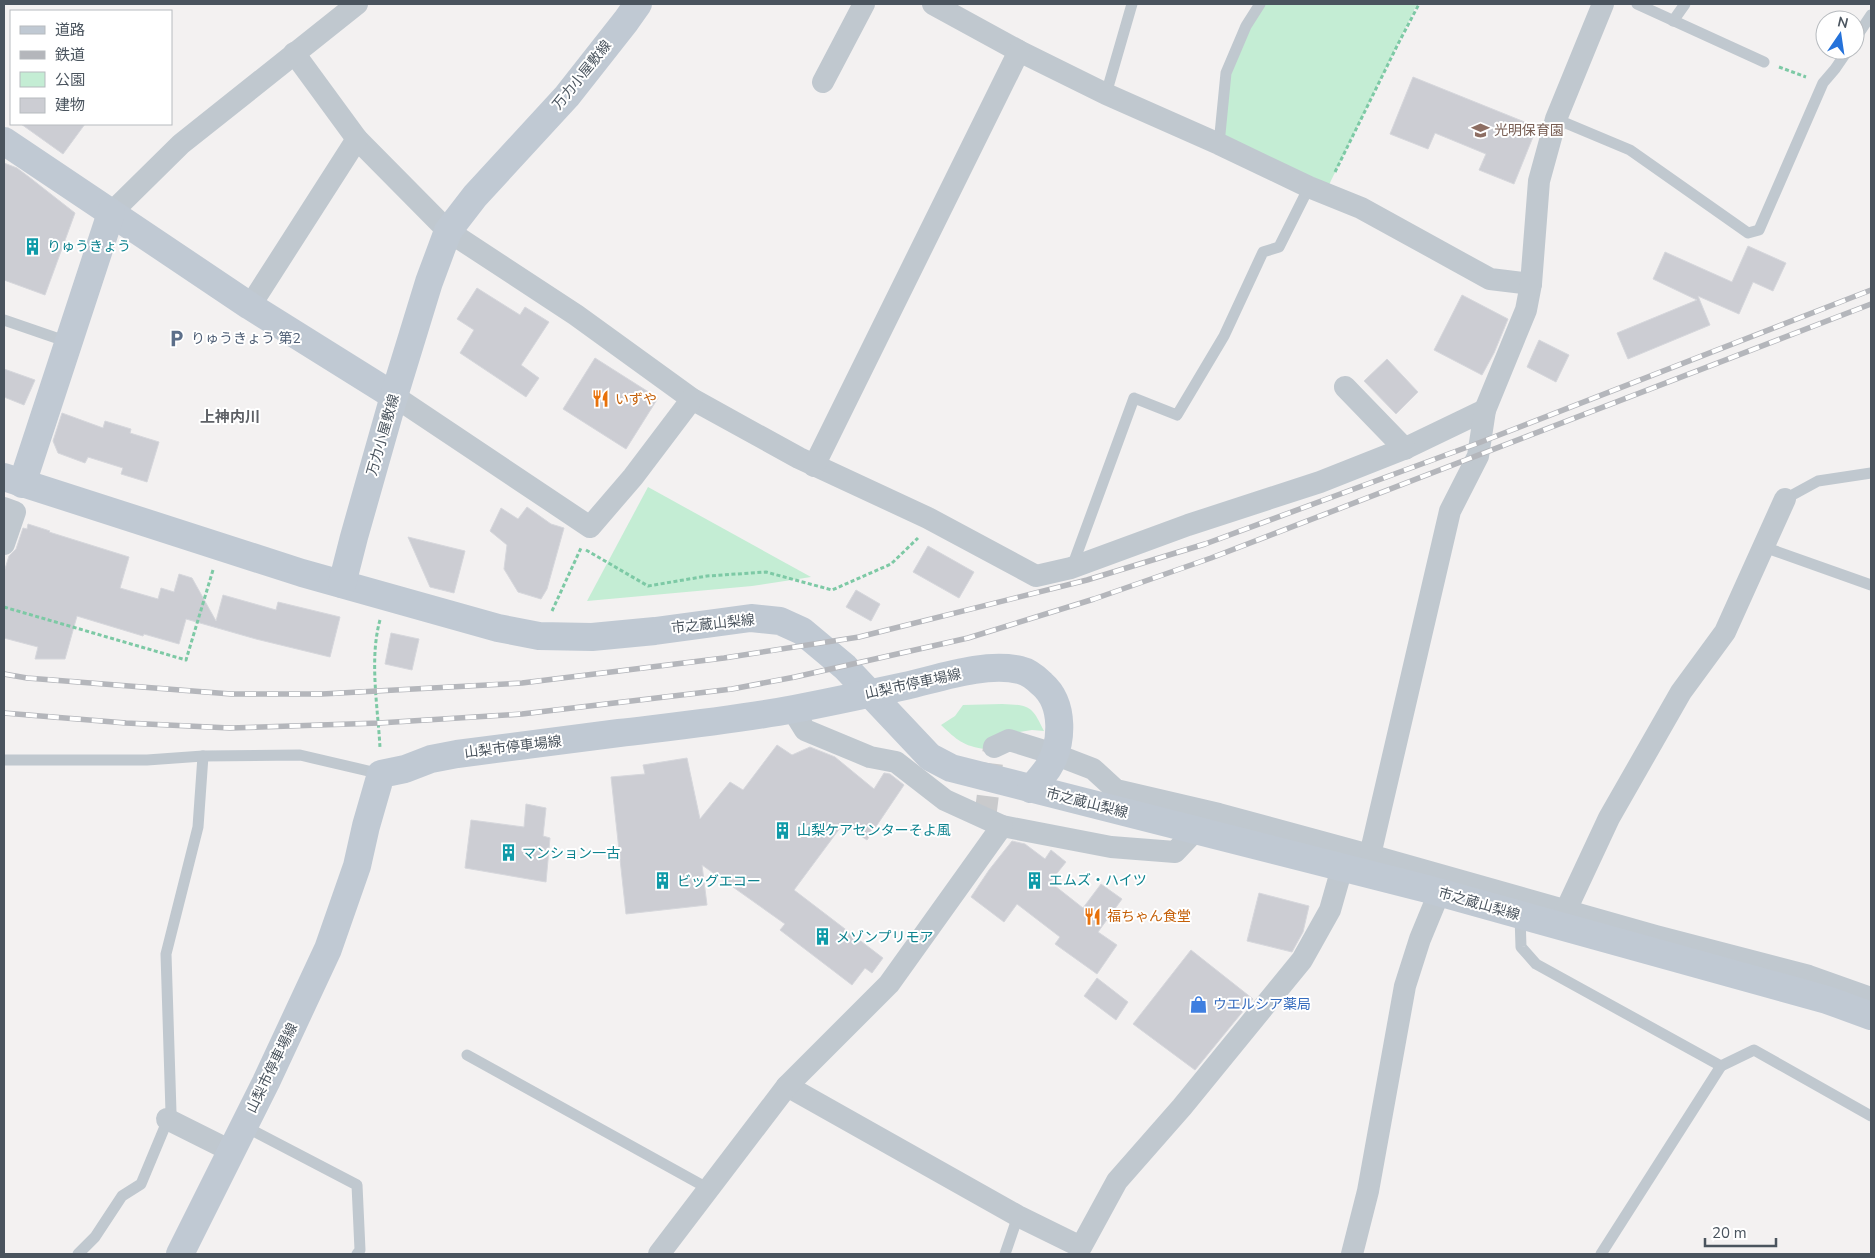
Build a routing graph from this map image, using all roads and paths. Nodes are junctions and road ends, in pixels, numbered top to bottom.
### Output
1 (357, 4) edge
2 (638, 4) edge
3 (864, 4) edge
4 (933, 4) edge
5 (1132, 4) edge
6 (1260, 4) edge
7 (1420, 4) edge
8 (1603, 4) edge
9 (1636, 4) edge
10 (1685, 4) edge
11 (1673, 21) junction
12 (1019, 51) junction
13 (294, 53) junction
14 (1841, 60) edge
15 (1764, 62) joint
16 (823, 82) dead end
17 (1823, 83) junction
18 (1106, 94) junction
19 (1556, 119) junction
20 (357, 139) junction
21 (4, 141) edge
22 (1219, 144) junction
23 (1317, 190) junction
24 (111, 213) junction
25 (448, 231) junction
26 (1531, 284) junction
27 (250, 306) junction
28 (4, 320) edge
29 (69, 342) junction
30 (1344, 387) dead end
31 (394, 396) junction
32 (692, 399) junction
33 (1485, 410) junction
34 (1404, 449) junction
35 (814, 466) junction
36 (1871, 474) edge
37 (13, 480) edge
38 (1785, 500) joint
39 (4, 508) edge
40 (928, 518) junction
41 (590, 527) junction
42 (4, 544) edge
43 (220, 546) junction
44 (1764, 547) junction
45 (581, 548) junction
46 (1071, 568) junction
47 (342, 584) junction
48 (1871, 586) edge
49 (4, 607) edge
50 (378, 624) dead end
51 (538, 636) junction
52 (792, 709) junction
53 (994, 748) dead end
54 (1054, 754) junction
55 (203, 756) junction
56 (4, 760) edge
57 (381, 774) junction
58 (1031, 789) junction
59 (1002, 826) junction
60 (1195, 831) junction
61 (1359, 866) junction
62 (1439, 893) junction
63 (1520, 916) junction
64 (1561, 918) junction
65 (1871, 998) edge
66 (1871, 1016) edge
67 (467, 1056) dead end
68 (1721, 1066) junction
69 (787, 1086) junction
70 (1871, 1116) edge
71 (167, 1119) junction
72 (244, 1126) junction
73 (231, 1151) junction
74 (709, 1189) junction
75 (1018, 1216) junction
76 (78, 1254) edge
77 (180, 1254) edge
78 (357, 1254) edge
79 (659, 1254) edge
80 (1005, 1254) edge
81 (1352, 1254) edge
82 (1601, 1254) edge

1 - 13 street
2 - 25 main road, 万力小屋敷線
3 - 16 street
4 - 12 street
5 - 18 lane
6 - 22 lane
7 - 23 path
8 - 19 street
9 - 11 lane
10 - 11 lane
11 - 15 lane
12 - 18 street
12 - 35 street
13 - 20 street
13 - 24 street
14 - 17 lane
15 - 17 path
17 - 19 lane
18 - 22 street
19 - 26 street
20 - 25 street
20 - 27 street
21 - 24 main road
22 - 23 street
23 - 26 street
23 - 46 lane
24 - 27 main road
24 - 29 main road
25 - 31 main road, 万力小屋敷線
25 - 32 street
26 - 33 street
27 - 31 main road
28 - 29 lane
29 - 37 main road
30 - 34 street
31 - 41 street
31 - 47 main road, 万力小屋敷線
32 - 35 street
32 - 41 street
33 - 34 street
33 - 61 street
34 - 46 street
35 - 40 street
36 - 38 lane
37 - 43 main road
38 - 44 street
39 - 42 street
40 - 45 path
40 - 46 street
41 - 45 path
43 - 47 main road
43 - 49 path
44 - 48 lane
44 - 64 street
45 - 51 path
47 - 51 main road, 市之蔵山梨線
50 - 57 path
51 - 58 main road, 市之蔵山梨線
52 - 54 main road, 山梨市停車場線
52 - 57 main road, 山梨市停車場線
52 - 59 street
53 - 54 street
54 - 58 main road, 山梨市停車場線
54 - 61 street
55 - 56 lane
55 - 57 lane
55 - 71 lane
57 - 72 main road, 山梨市停車場線
58 - 60 main road, 市之蔵山梨線
59 - 60 street
59 - 69 street
60 - 61 main road, 市之蔵山梨線
61 - 62 main road, 市之蔵山梨線
61 - 64 street
61 - 75 street
62 - 63 main road, 市之蔵山梨線
62 - 81 street
63 - 64 main road, 市之蔵山梨線
63 - 68 lane
64 - 65 street
64 - 66 main road, 市之蔵山梨線
67 - 74 lane
68 - 70 lane
68 - 82 lane
69 - 74 street
69 - 75 street
71 - 73 street
71 - 76 lane
72 - 73 main road, 山梨市停車場線
72 - 78 lane
73 - 77 main road, 山梨市停車場線
74 - 79 street
75 - 80 lane

